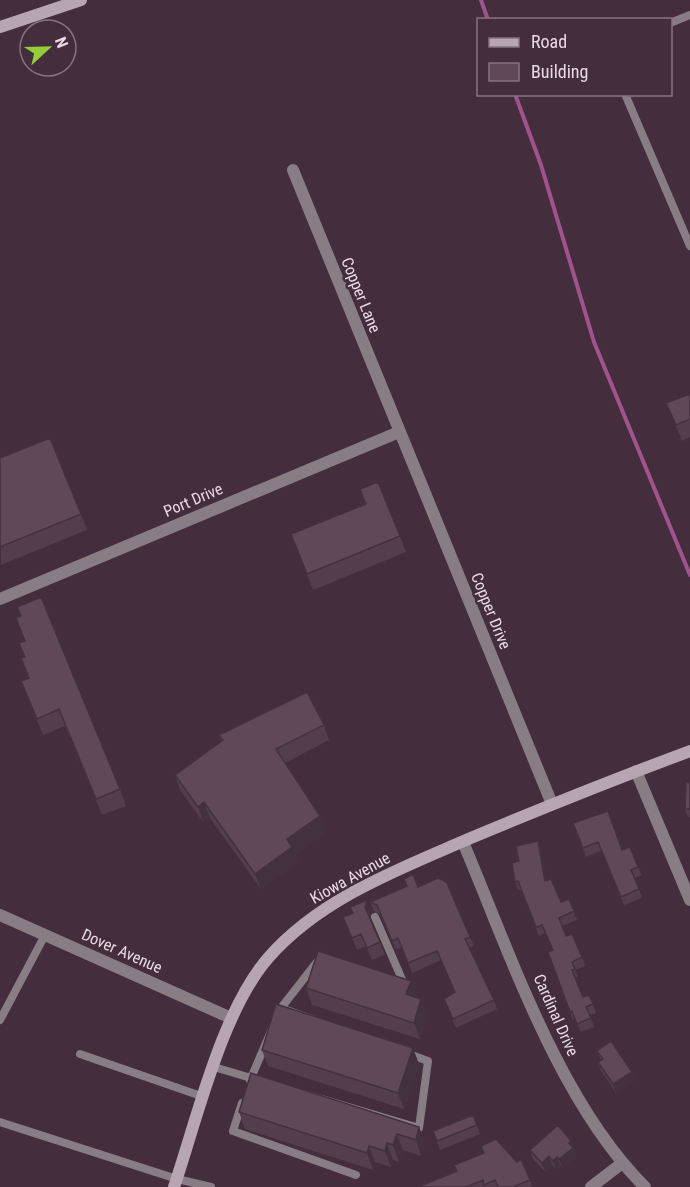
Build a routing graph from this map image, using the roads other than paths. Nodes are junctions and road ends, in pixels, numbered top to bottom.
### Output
1 (81, 0) edge
2 (690, 15) edge
3 (672, 22) edge
4 (0, 27) edge
5 (626, 96) edge
6 (293, 170) dead end
7 (690, 246) edge
8 (399, 432) junction
9 (0, 598) edge
10 (690, 751) edge
11 (636, 771) junction
12 (552, 804) junction
13 (463, 842) junction
14 (690, 900) edge
15 (0, 915) edge
16 (375, 917) dead end
17 (45, 935) junction
18 (329, 963) edge
19 (393, 981) edge
20 (281, 1008) junction
21 (231, 1018) junction
22 (0, 1020) edge
23 (80, 1054) dead end
24 (214, 1066) junction
25 (251, 1078) junction
26 (247, 1089) edge
27 (204, 1097) junction
28 (243, 1099) edge
29 (0, 1122) edge
30 (621, 1164) junction
31 (356, 1175) dead end
32 (175, 1183) edge
33 (211, 1187) edge
34 (591, 1187) edge
35 (645, 1187) edge

1 - 4 street
2 - 3 lane
5 - 7 lane
6 - 8 street, Copper Lane
8 - 9 street, Port Drive
8 - 12 street, Copper Drive
10 - 11 street, Kiowa Avenue
11 - 12 street, Kiowa Avenue
11 - 14 street
12 - 13 street, Kiowa Avenue
13 - 21 street, Kiowa Avenue
13 - 30 street, Cardinal Drive
15 - 17 street, Dover Avenue
16 - 19 lane
17 - 21 street, Dover Avenue
17 - 22 lane
18 - 20 lane
20 - 25 lane
20 - 25 lane
21 - 24 street, Kiowa Avenue
23 - 27 lane
24 - 25 lane
24 - 27 street, Kiowa Avenue
25 - 26 lane
27 - 32 street, Kiowa Avenue
28 - 31 lane
29 - 32 lane
30 - 34 street
30 - 35 street, Cardinal Drive
32 - 33 lane

